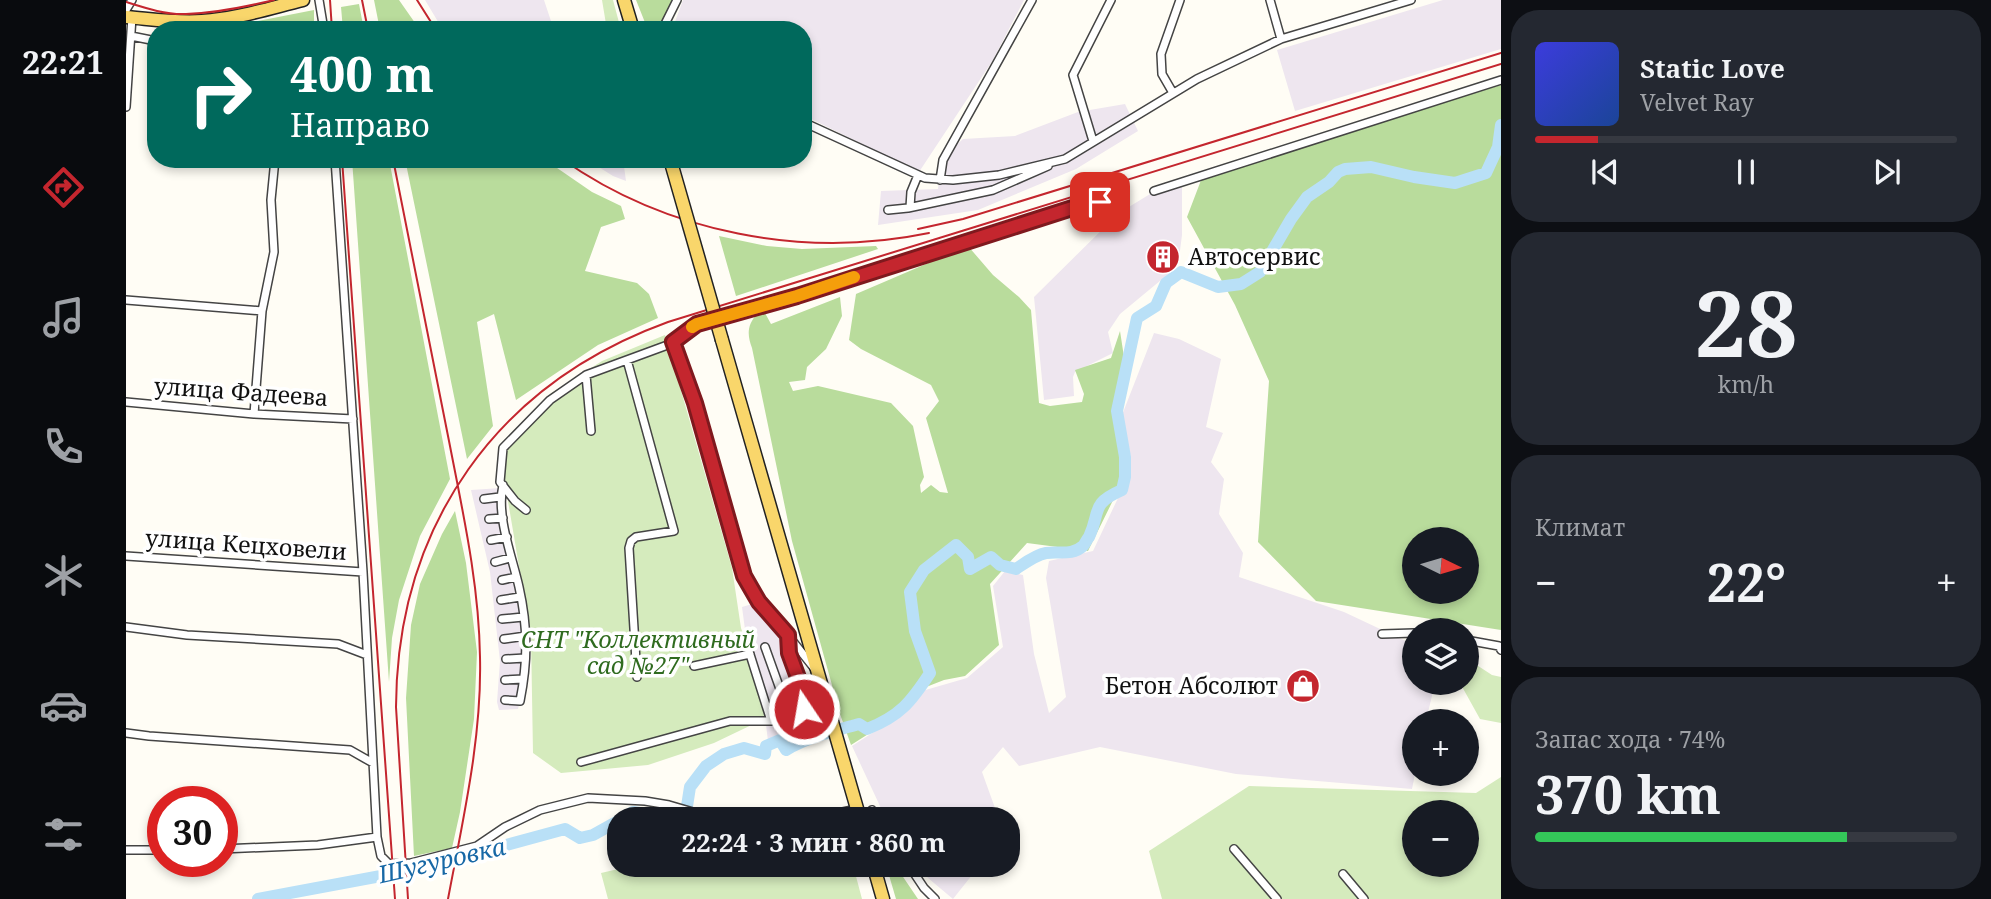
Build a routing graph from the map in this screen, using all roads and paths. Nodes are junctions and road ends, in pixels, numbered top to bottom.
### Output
1 (132, 0) edge
2 (301, 0) edge
3 (319, 0) edge
4 (624, 0) edge
5 (677, 0) edge
6 (1032, 0) edge
7 (1111, 0) edge
8 (1180, 0) edge
9 (1270, 0) edge
10 (1411, 0) edge
11 (128, 15) edge
12 (169, 21) edge
13 (190, 21) edge
14 (322, 21) edge
15 (630, 21) edge
16 (666, 21) edge
17 (131, 36) junction
18 (147, 39) edge
19 (1281, 39) junction
20 (1501, 80) edge
21 (1173, 93) junction
22 (126, 107) edge
23 (812, 126) edge
24 (1093, 142) junction
25 (1065, 159) junction
26 (274, 168) edge
27 (336, 168) edge
28 (673, 168) edge
29 (918, 175) junction
30 (940, 180) junction
31 (1154, 191) dead end
32 (910, 207) junction
33 (888, 210) dead end
34 (1115, 213) dead end
35 (126, 300) edge
36 (262, 311) junction
37 (673, 342) junction
38 (626, 360) junction
39 (586, 375) junction
40 (126, 402) edge
41 (254, 414) junction
42 (353, 419) junction
43 (592, 431) dead end
44 (503, 485) junction
45 (500, 497) junction
46 (484, 499) dead end
47 (526, 510) dead end
48 (503, 518) junction
49 (489, 519) dead end
50 (507, 537) junction
51 (491, 540) dead end
52 (126, 556) edge
53 (510, 558) junction
54 (495, 562) dead end
55 (363, 572) junction
56 (516, 577) junction
57 (502, 580) dead end
58 (520, 597) junction
59 (501, 600) dead end
60 (523, 617) junction
61 (502, 619) dead end
62 (126, 627) edge
63 (1402, 633) edge
64 (1382, 634) dead end
65 (788, 635) junction
66 (526, 636) junction
67 (504, 639) dead end
68 (1479, 642) edge
69 (747, 645) dead end
70 (765, 647) dead end
71 (1501, 650) edge
72 (750, 654) junction
73 (367, 656) junction
74 (525, 658) junction
75 (506, 659) dead end
76 (694, 666) dead end
77 (818, 673) junction
78 (637, 677) dead end
79 (523, 679) junction
80 (505, 680) dead end
81 (505, 700) dead end
82 (789, 714) junction
83 (771, 721) junction
84 (126, 733) edge
85 (373, 762) junction
86 (581, 762) dead end
87 (675, 807) edge
88 (856, 807) edge
89 (377, 837) junction
90 (238, 848) edge
91 (1234, 849) dead end
92 (126, 850) edge
93 (147, 850) edge
94 (1343, 874) dead end
95 (877, 877) edge
96 (917, 877) edge
97 (883, 899) edge
98 (934, 899) edge
99 (1277, 899) edge
100 (1364, 899) edge

1 - 11 street
2 - 13 main road
3 - 14 street
4 - 15 main road
5 - 16 street
6 - 30 street
7 - 24 street
8 - 21 street
9 - 19 street
10 - 19 street
11 - 12 main road
11 - 17 street
17 - 18 street
17 - 22 street
19 - 21 street
20 - 31 street
21 - 24 street
23 - 29 street
24 - 25 street
25 - 30 street
25 - 32 street
26 - 36 street
27 - 42 street
28 - 77 main road, bridge
29 - 30 street
29 - 32 street
32 - 33 street
34 - 37 street
35 - 36 street
36 - 41 street
37 - 38 street
37 - 65 street
38 - 39 street
38 - 78 street
39 - 43 street
39 - 44 street
40 - 41 street, улица Фадеева
41 - 42 street, улица Фадеева
42 - 55 street
44 - 45 street
44 - 47 street
45 - 46 street
45 - 48 street
48 - 49 street
48 - 50 street
50 - 51 street
50 - 53 street
52 - 55 street, улица Кецховели
53 - 54 street
53 - 56 street
55 - 73 street
56 - 57 street
56 - 58 street
58 - 59 street
58 - 60 street
60 - 61 street
60 - 66 street
62 - 73 street
63 - 64 street
65 - 77 street
65 - 82 street
66 - 67 street
66 - 74 street
68 - 71 street
69 - 72 street
70 - 82 street
72 - 76 street
72 - 83 street
73 - 85 street
74 - 75 street
74 - 79 street
77 - 88 main road
79 - 80 street
79 - 81 street
82 - 83 street
83 - 86 street
84 - 85 street
85 - 89 street
87 - 89 street
89 - 90 street
91 - 99 street
92 - 93 street
94 - 100 street
95 - 97 main road
96 - 98 street

